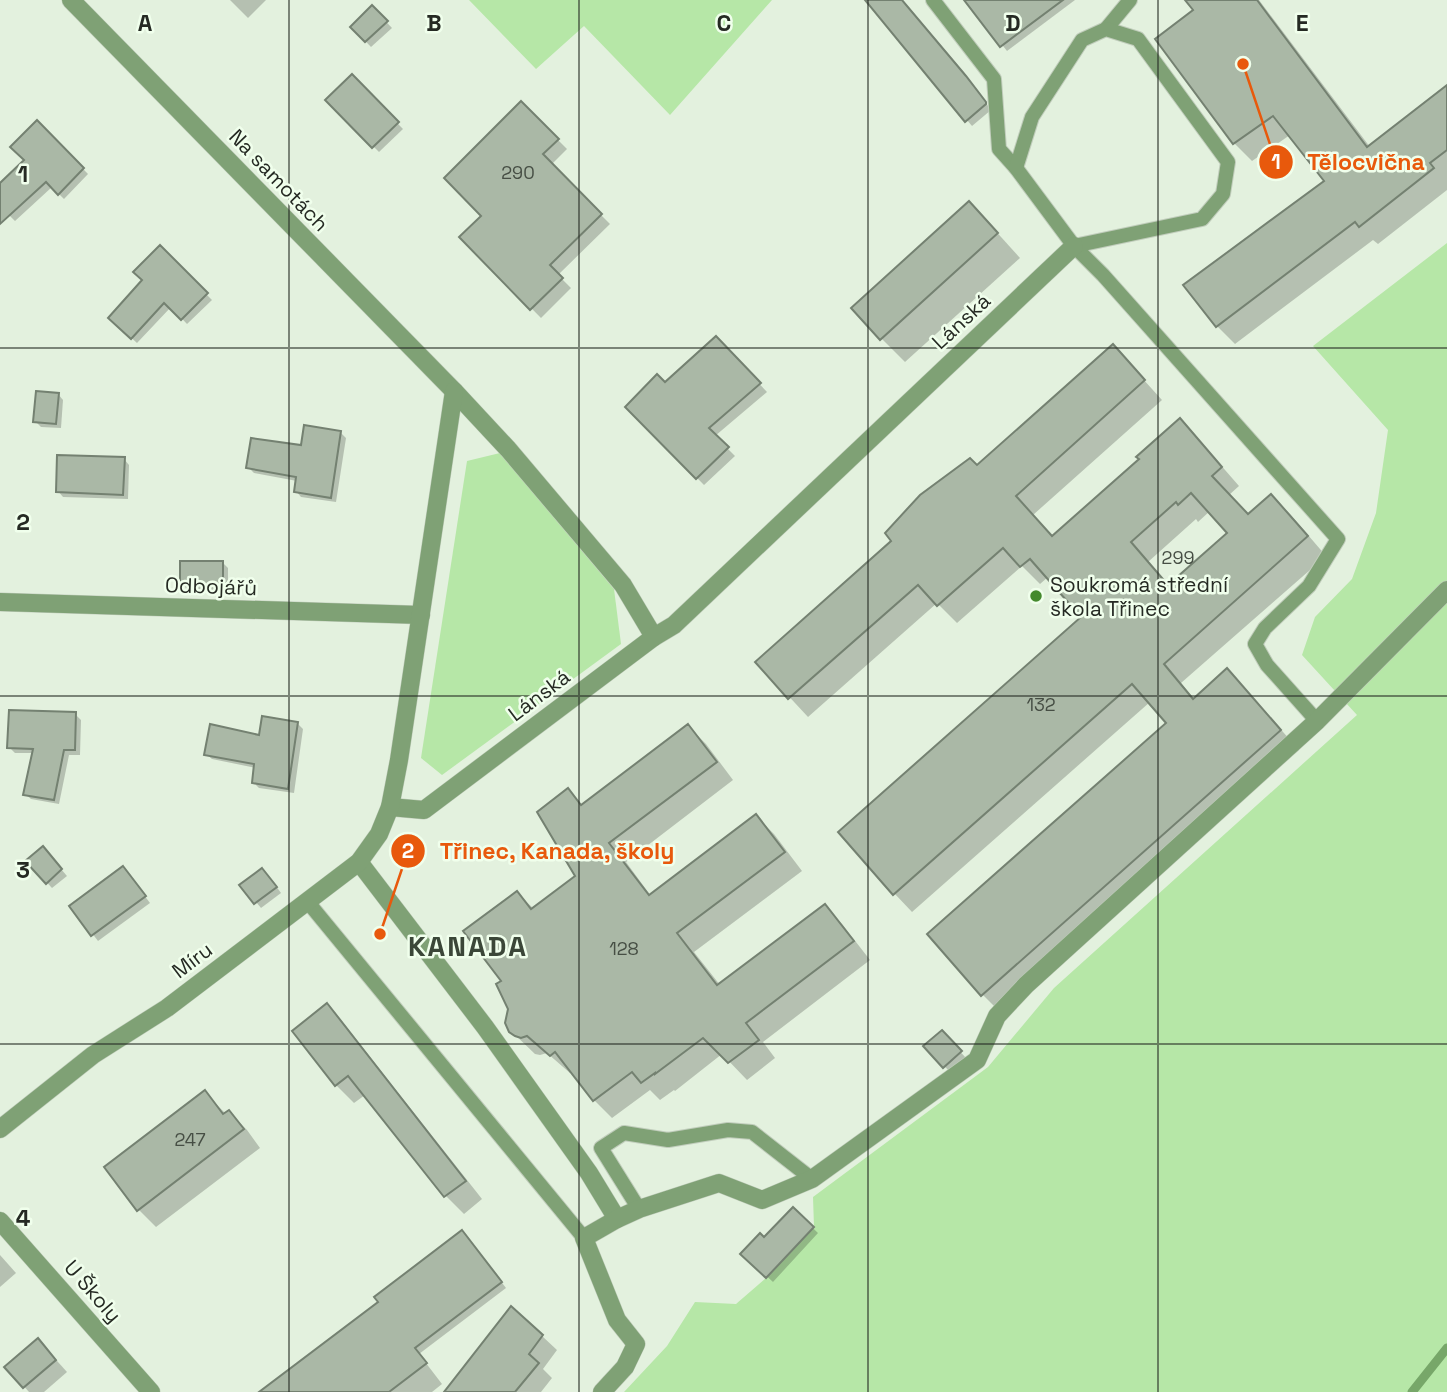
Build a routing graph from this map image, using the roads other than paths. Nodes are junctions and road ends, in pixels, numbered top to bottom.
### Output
1 (71, 0) edge
2 (933, 0) edge
3 (1130, 0) edge
4 (1106, 30) junction
5 (1016, 168) junction
6 (1074, 246) junction
7 (454, 391) junction
8 (1447, 590) edge
9 (0, 602) edge
10 (421, 615) junction
11 (654, 637) junction
12 (1317, 721) junction
13 (390, 807) junction
14 (359, 862) junction
15 (307, 901) junction
16 (0, 1129) edge
17 (812, 1180) junction
18 (639, 1209) junction
19 (617, 1219) junction
20 (0, 1221) edge
21 (583, 1238) junction
22 (151, 1392) edge
23 (602, 1392) edge

1 - 7 street, Na samotách
2 - 5 lane
3 - 4 lane
4 - 5 lane
4 - 6 lane
5 - 6 lane
6 - 11 street, Lánská
6 - 12 lane
7 - 10 street
7 - 11 street, Na samotách
8 - 12 street
9 - 10 street, Odbojářů
10 - 13 street
11 - 13 street, Lánská
12 - 17 street
13 - 14 street, Míru
14 - 15 street, Míru
14 - 19 street
15 - 16 street, Míru
15 - 21 lane
17 - 18 street
17 - 18 lane
18 - 19 street
19 - 21 street
20 - 22 street, U Školy
21 - 23 street

